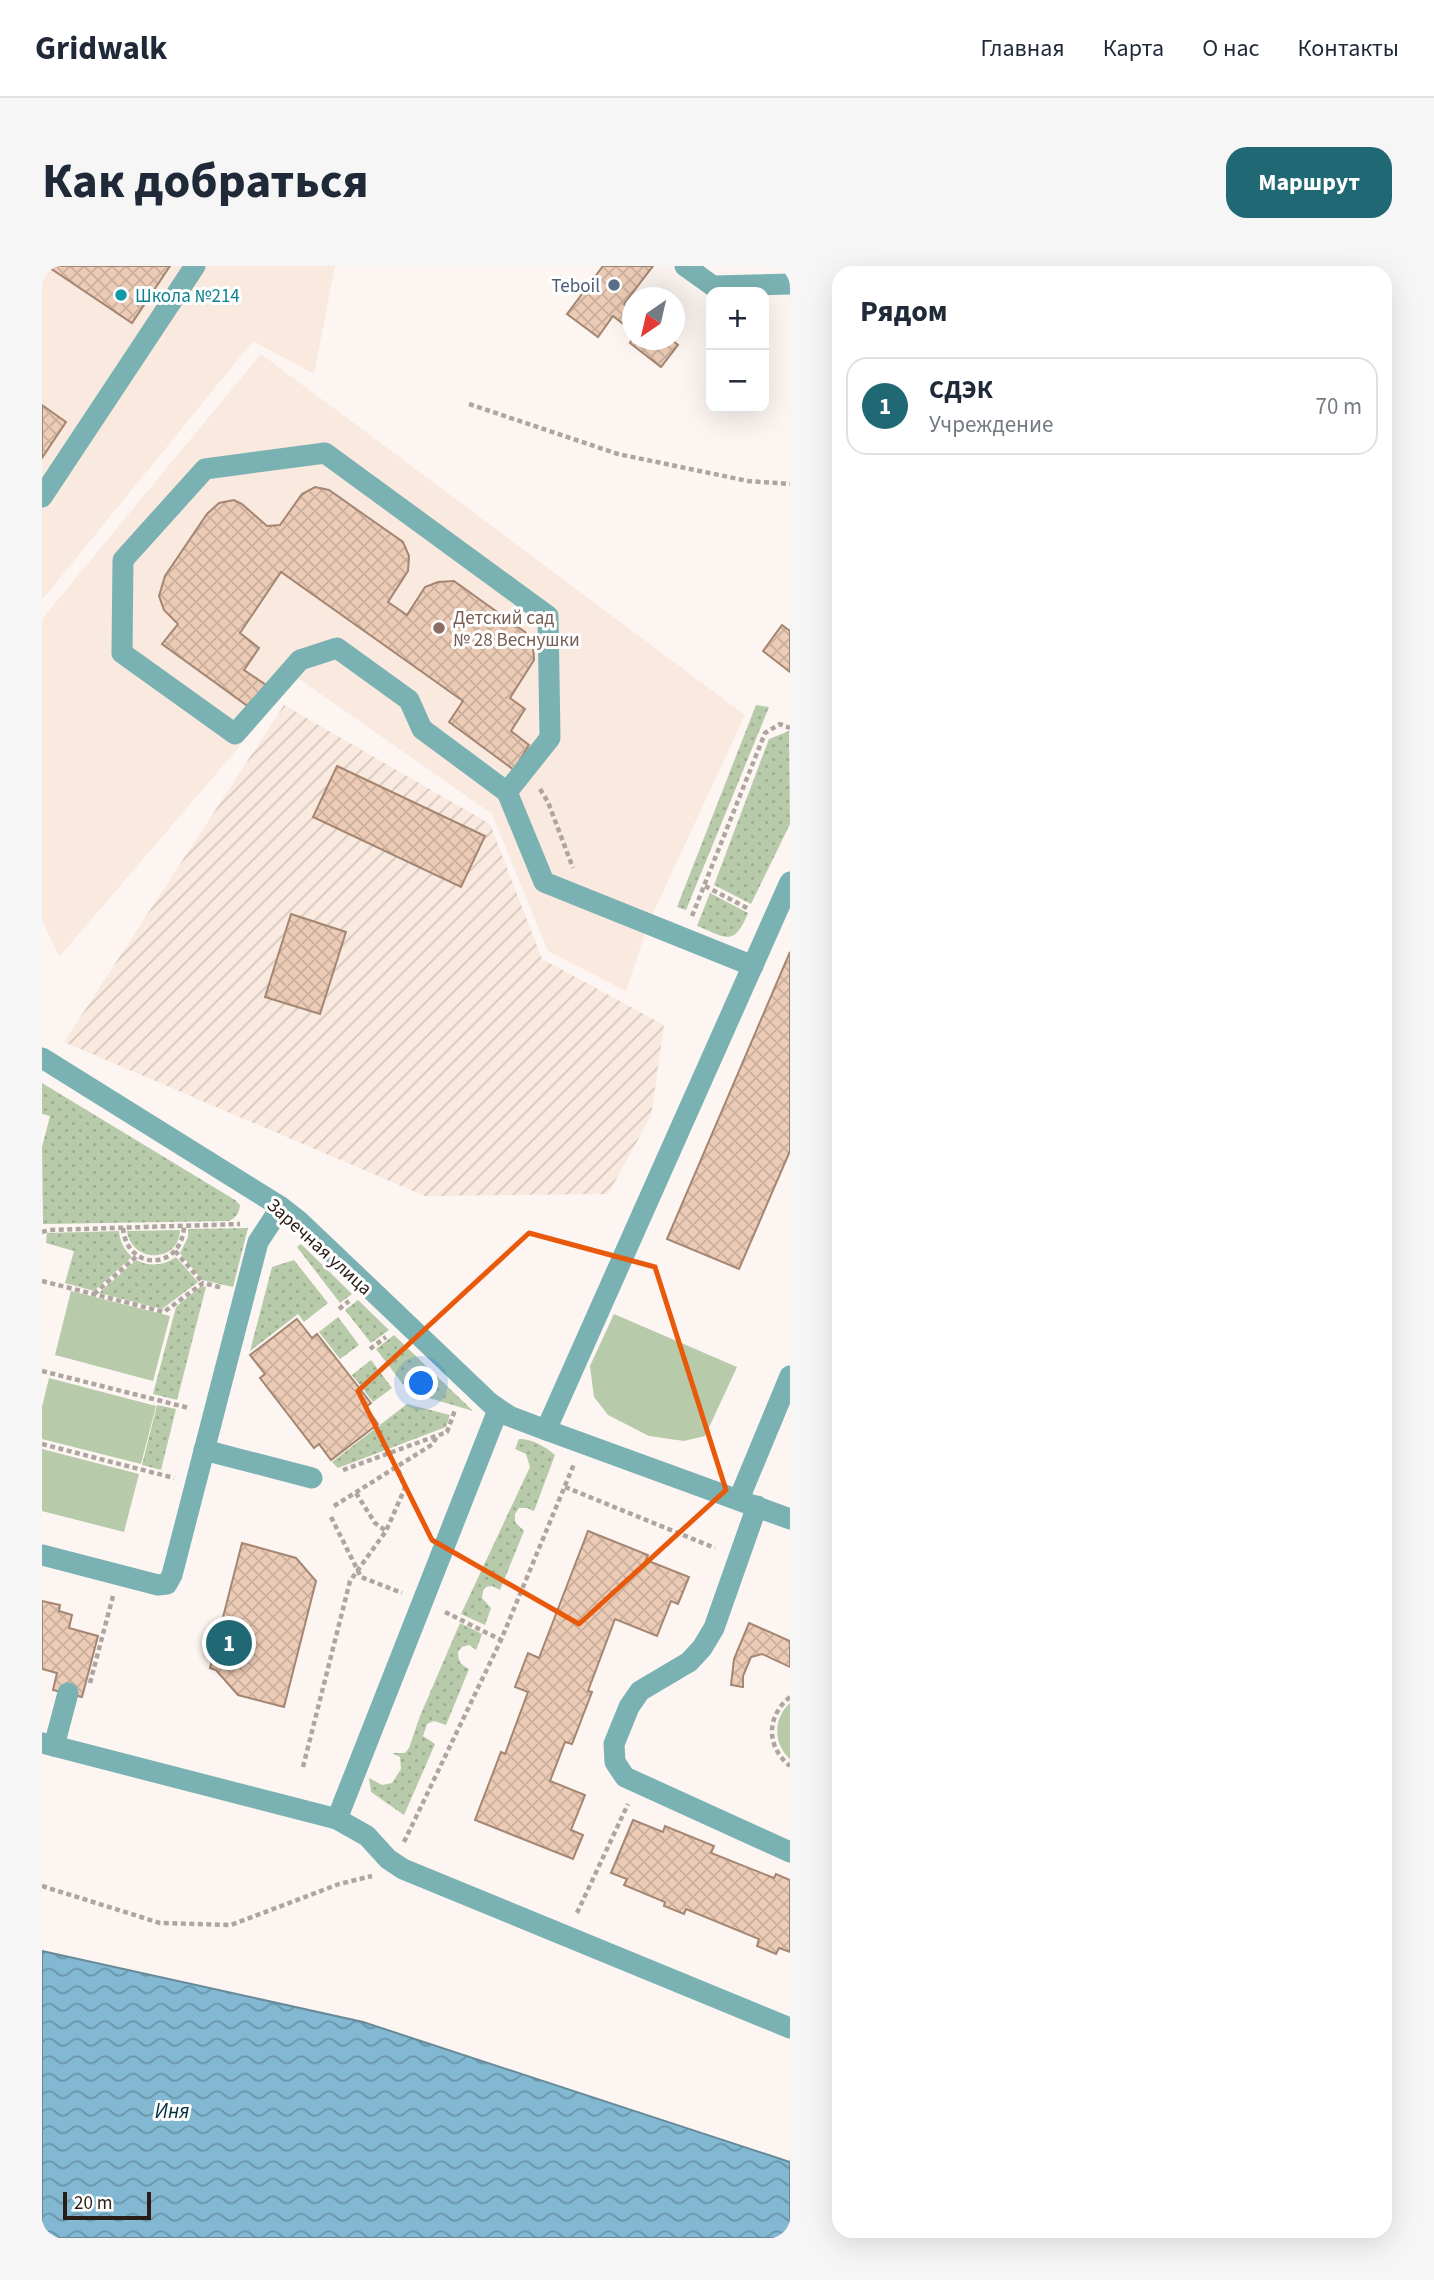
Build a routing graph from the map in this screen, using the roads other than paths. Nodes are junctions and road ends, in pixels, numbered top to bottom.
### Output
1 (195, 266) edge
2 (685, 266) edge
3 (790, 284) edge
4 (42, 497) edge
5 (507, 792) junction
6 (790, 882) edge
7 (753, 967) junction
8 (42, 1058) edge
9 (281, 1207) junction
10 (790, 1377) edge
11 (498, 1410) junction
12 (546, 1430) junction
13 (204, 1450) junction
14 (312, 1478) dead end
15 (748, 1502) junction
16 (790, 1519) edge
17 (42, 1555) edge
18 (68, 1693) dead end
19 (48, 1745) edge
20 (337, 1819) junction
21 (790, 1852) edge
22 (790, 2028) edge

1 - 4 street
2 - 3 street
5 - 5 street
5 - 7 street
6 - 7 street
7 - 12 street
8 - 9 street, Заречная улица
9 - 11 street, Заречная улица
9 - 13 street
10 - 15 street
11 - 12 street, Заречная улица
11 - 20 street
12 - 15 street, Заречная улица
13 - 14 street
13 - 17 street
15 - 16 street, Заречная улица
15 - 21 street
18 - 19 street
19 - 20 street
20 - 22 street

